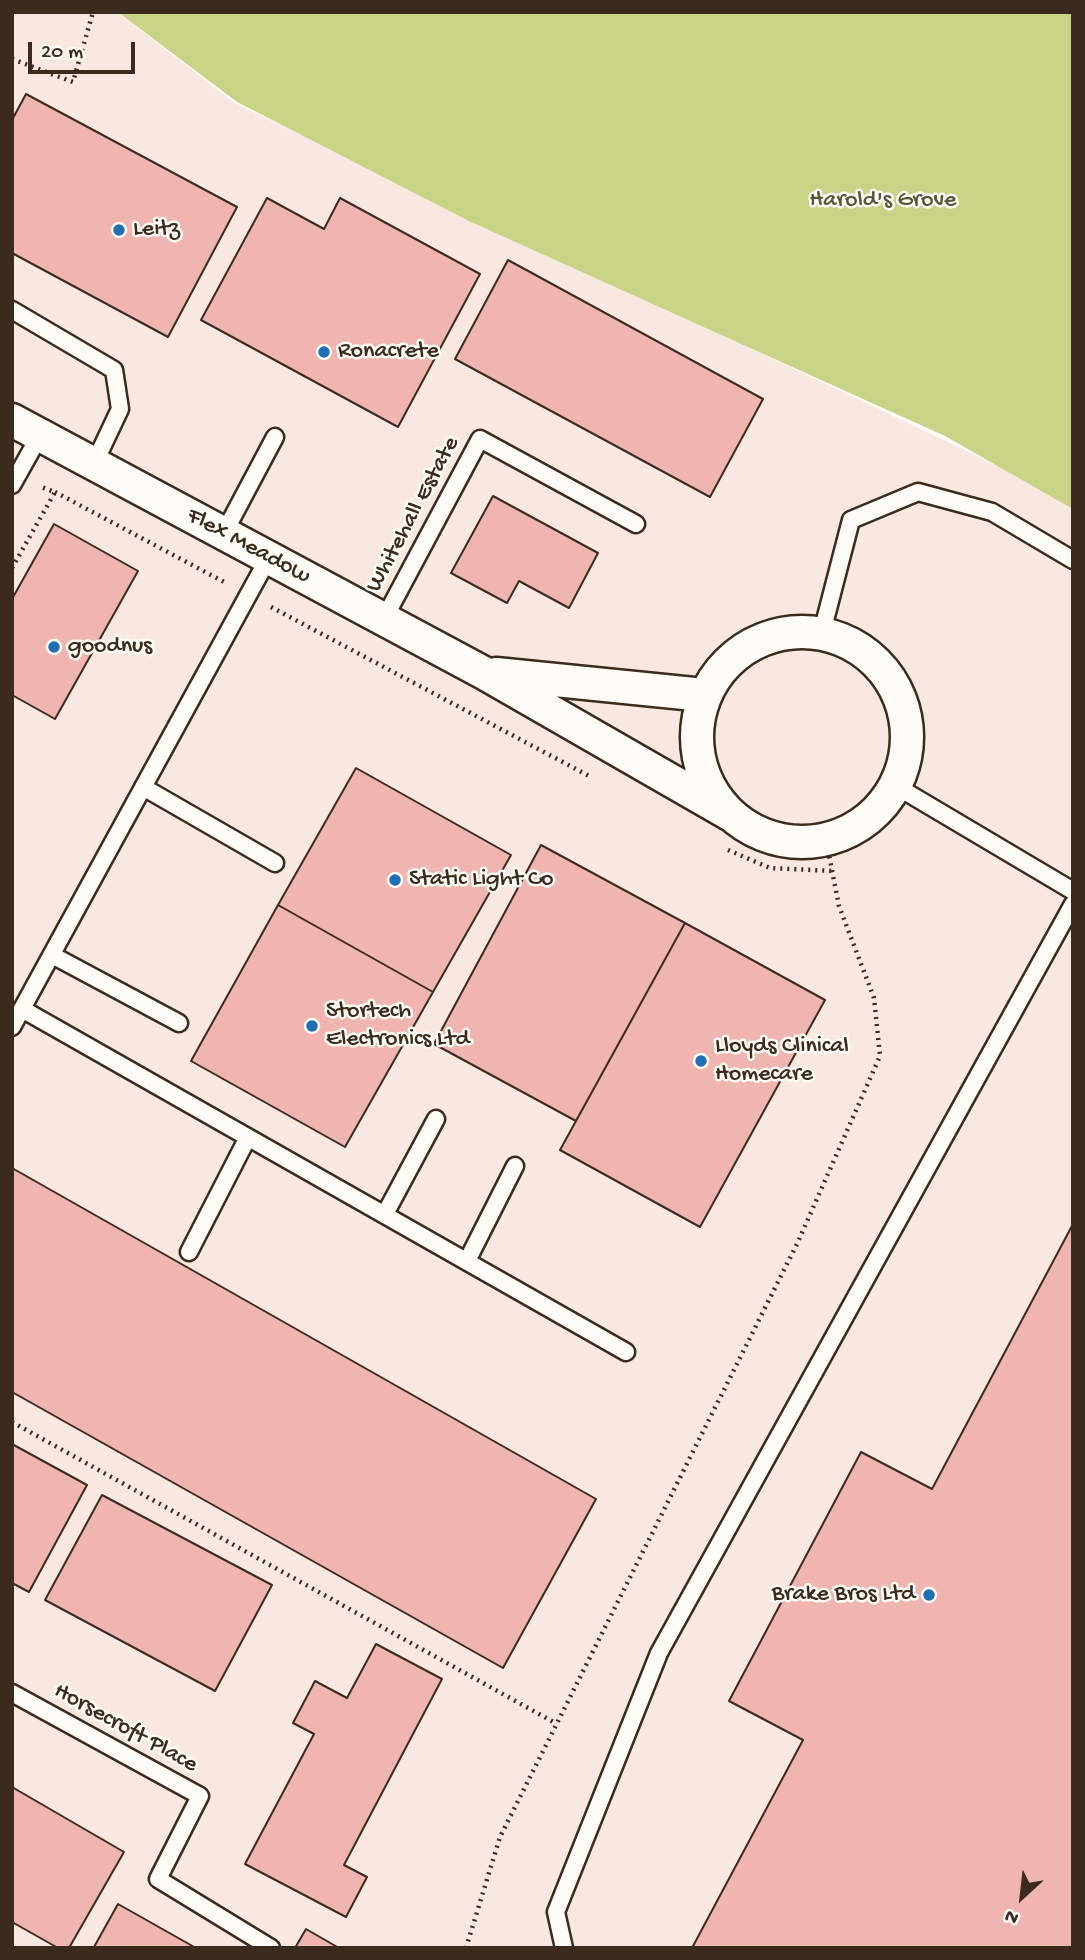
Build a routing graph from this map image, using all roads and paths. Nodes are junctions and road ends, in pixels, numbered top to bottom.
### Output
1 (93, 12) edge
2 (12, 59) edge
3 (12, 310) edge
4 (12, 420) edge
5 (40, 435) junction
6 (275, 437) dead end
7 (94, 464) junction
8 (15, 481) edge
9 (55, 492) junction
10 (636, 524) dead end
11 (224, 533) junction
12 (269, 557) junction
13 (1073, 560) edge
14 (12, 568) edge
15 (248, 595) junction
16 (384, 619) junction
17 (822, 632) junction
18 (484, 673) junction
19 (704, 695) junction
20 (599, 781) dead end
21 (896, 786) junction
22 (144, 787) junction
23 (731, 815) junction
24 (826, 840) junction
25 (720, 845) dead end
26 (275, 863) dead end
27 (832, 871) junction
28 (1073, 891) edge
29 (1073, 904) edge
30 (52, 955) junction
31 (22, 1009) junction
32 (179, 1023) dead end
33 (12, 1027) edge
34 (436, 1119) dead end
35 (248, 1137) junction
36 (515, 1166) dead end
37 (384, 1214) junction
38 (189, 1252) dead end
39 (467, 1261) junction
40 (626, 1352) dead end
41 (12, 1422) edge
42 (12, 1693) edge
43 (557, 1724) junction
44 (271, 1948) edge
45 (466, 1948) edge
46 (564, 1948) edge

1 - 2 path
3 - 7 lane
4 - 5 street, Flex Meadow
5 - 7 street, Flex Meadow
5 - 8 lane
6 - 11 lane
7 - 11 street, Flex Meadow
8 - 9 path
9 - 14 path
9 - 15 path
10 - 16 lane, Whitehall Estate
11 - 12 street, Flex Meadow
12 - 15 lane
12 - 16 street, Flex Meadow
13 - 17 lane
15 - 20 path
15 - 22 lane
16 - 18 street, Flex Meadow
17 - 19 street, Flex Meadow
17 - 21 street, Flex Meadow
18 - 19 street, Flex Meadow
18 - 23 street, Flex Meadow
19 - 23 street, Flex Meadow
21 - 24 street, Flex Meadow
21 - 28 lane
22 - 26 lane
22 - 30 lane
23 - 24 street, Flex Meadow
24 - 27 path
25 - 27 path
27 - 43 path
29 - 46 lane
30 - 31 lane
30 - 32 lane
31 - 33 lane
31 - 35 lane
34 - 37 lane
35 - 37 lane
35 - 38 lane
36 - 39 lane
37 - 39 lane
39 - 40 lane
41 - 43 path
42 - 44 lane, Horsecroft Place
43 - 45 path

